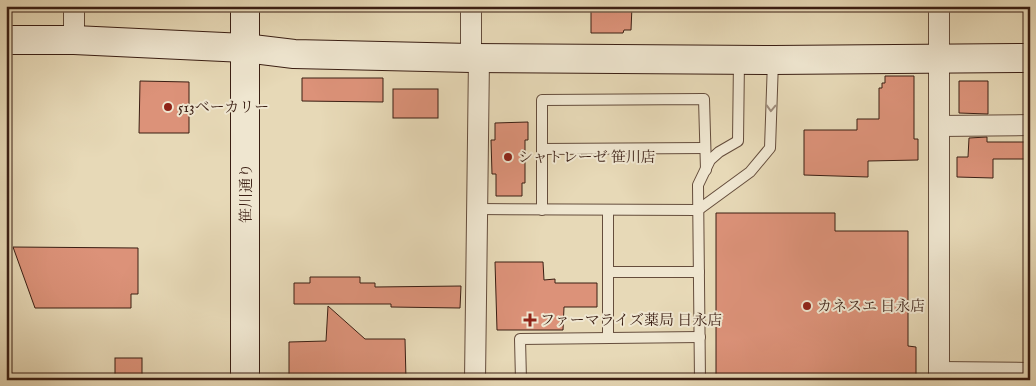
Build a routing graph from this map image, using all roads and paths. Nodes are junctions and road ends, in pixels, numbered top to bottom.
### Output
1 (74, 6) edge
2 (245, 6) edge
3 (471, 6) edge
4 (939, 6) edge
5 (6, 40) edge
6 (74, 40) junction
7 (245, 48) junction
8 (475, 58) junction
9 (939, 58) junction
10 (1030, 58) edge
11 (739, 59) junction
12 (773, 60) junction
13 (1030, 125) edge
14 (939, 126) junction
15 (705, 148) junction
16 (542, 149) junction
17 (706, 170) junction
18 (478, 209) junction
19 (542, 210) junction
20 (608, 210) junction
21 (698, 210) junction
22 (608, 272) junction
23 (699, 272) junction
24 (700, 337) junction
25 (608, 338) junction
26 (1030, 373) edge
27 (939, 376) edge
28 (246, 380) edge
29 (475, 380) edge
30 (521, 380) edge
31 (700, 380) edge

1 - 6 street
2 - 7 street, 笹川通り
3 - 8 street
4 - 9 street
5 - 6 street
6 - 7 street
7 - 8 street
7 - 28 street, 笹川通り
8 - 11 street
8 - 18 street
9 - 10 street
9 - 12 street
9 - 14 street
11 - 12 street
11 - 17 lane
12 -> 21 lane
13 - 14 street
14 - 27 street
15 - 16 lane
15 - 16 lane
15 - 17 lane
16 - 19 lane
17 - 21 lane
18 - 19 lane
18 - 29 street
19 - 20 lane
20 - 21 lane
20 - 22 lane
21 - 23 lane
22 - 23 lane
22 - 25 lane
23 - 24 lane
24 - 25 lane
24 - 31 lane
25 - 30 lane
26 - 27 street

